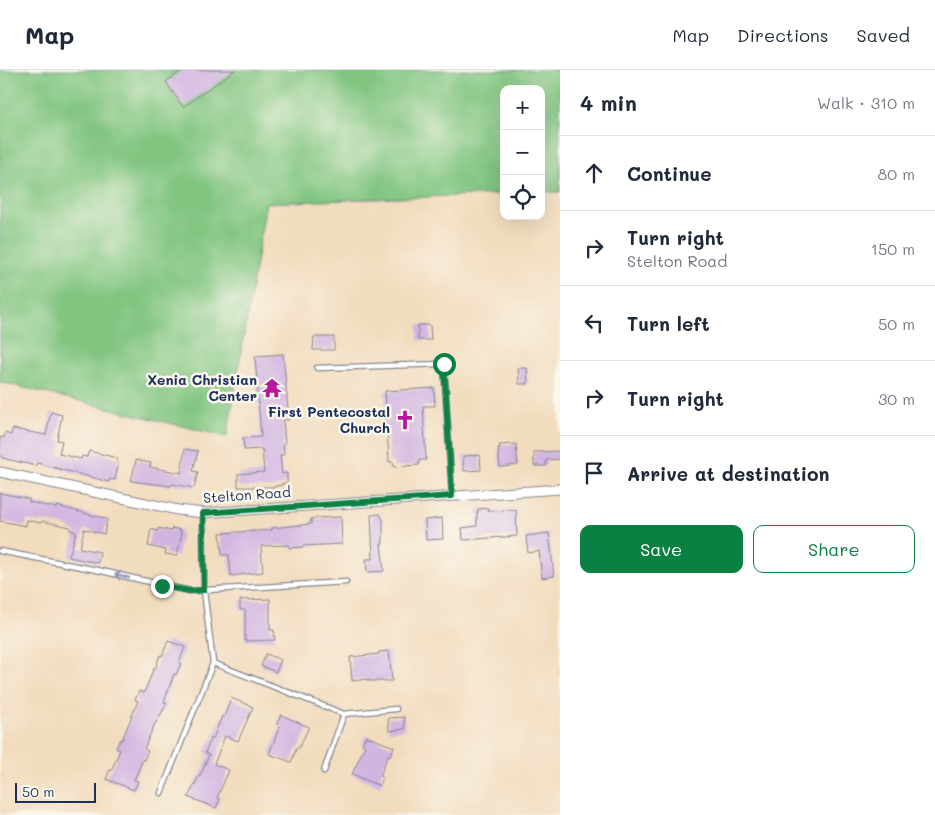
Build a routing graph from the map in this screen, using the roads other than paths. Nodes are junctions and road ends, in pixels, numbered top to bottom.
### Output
1 (318, 368) dead end
2 (0, 472) edge
3 (560, 489) edge
4 (452, 496) junction
5 (203, 513) junction
6 (0, 551) edge
7 (346, 582) dead end
8 (204, 590) junction
9 (213, 663) junction
10 (396, 709) dead end
11 (344, 714) junction
12 (324, 771) dead end
13 (161, 793) dead end

1 - 4 lane
2 - 5 street, Stelton Road
3 - 4 street, Stelton Road
4 - 5 street, Stelton Road
5 - 8 lane
8 -> 6 lane
7 - 8 lane
8 - 9 lane
9 - 11 lane
9 - 13 lane
10 - 11 lane
11 - 12 lane

